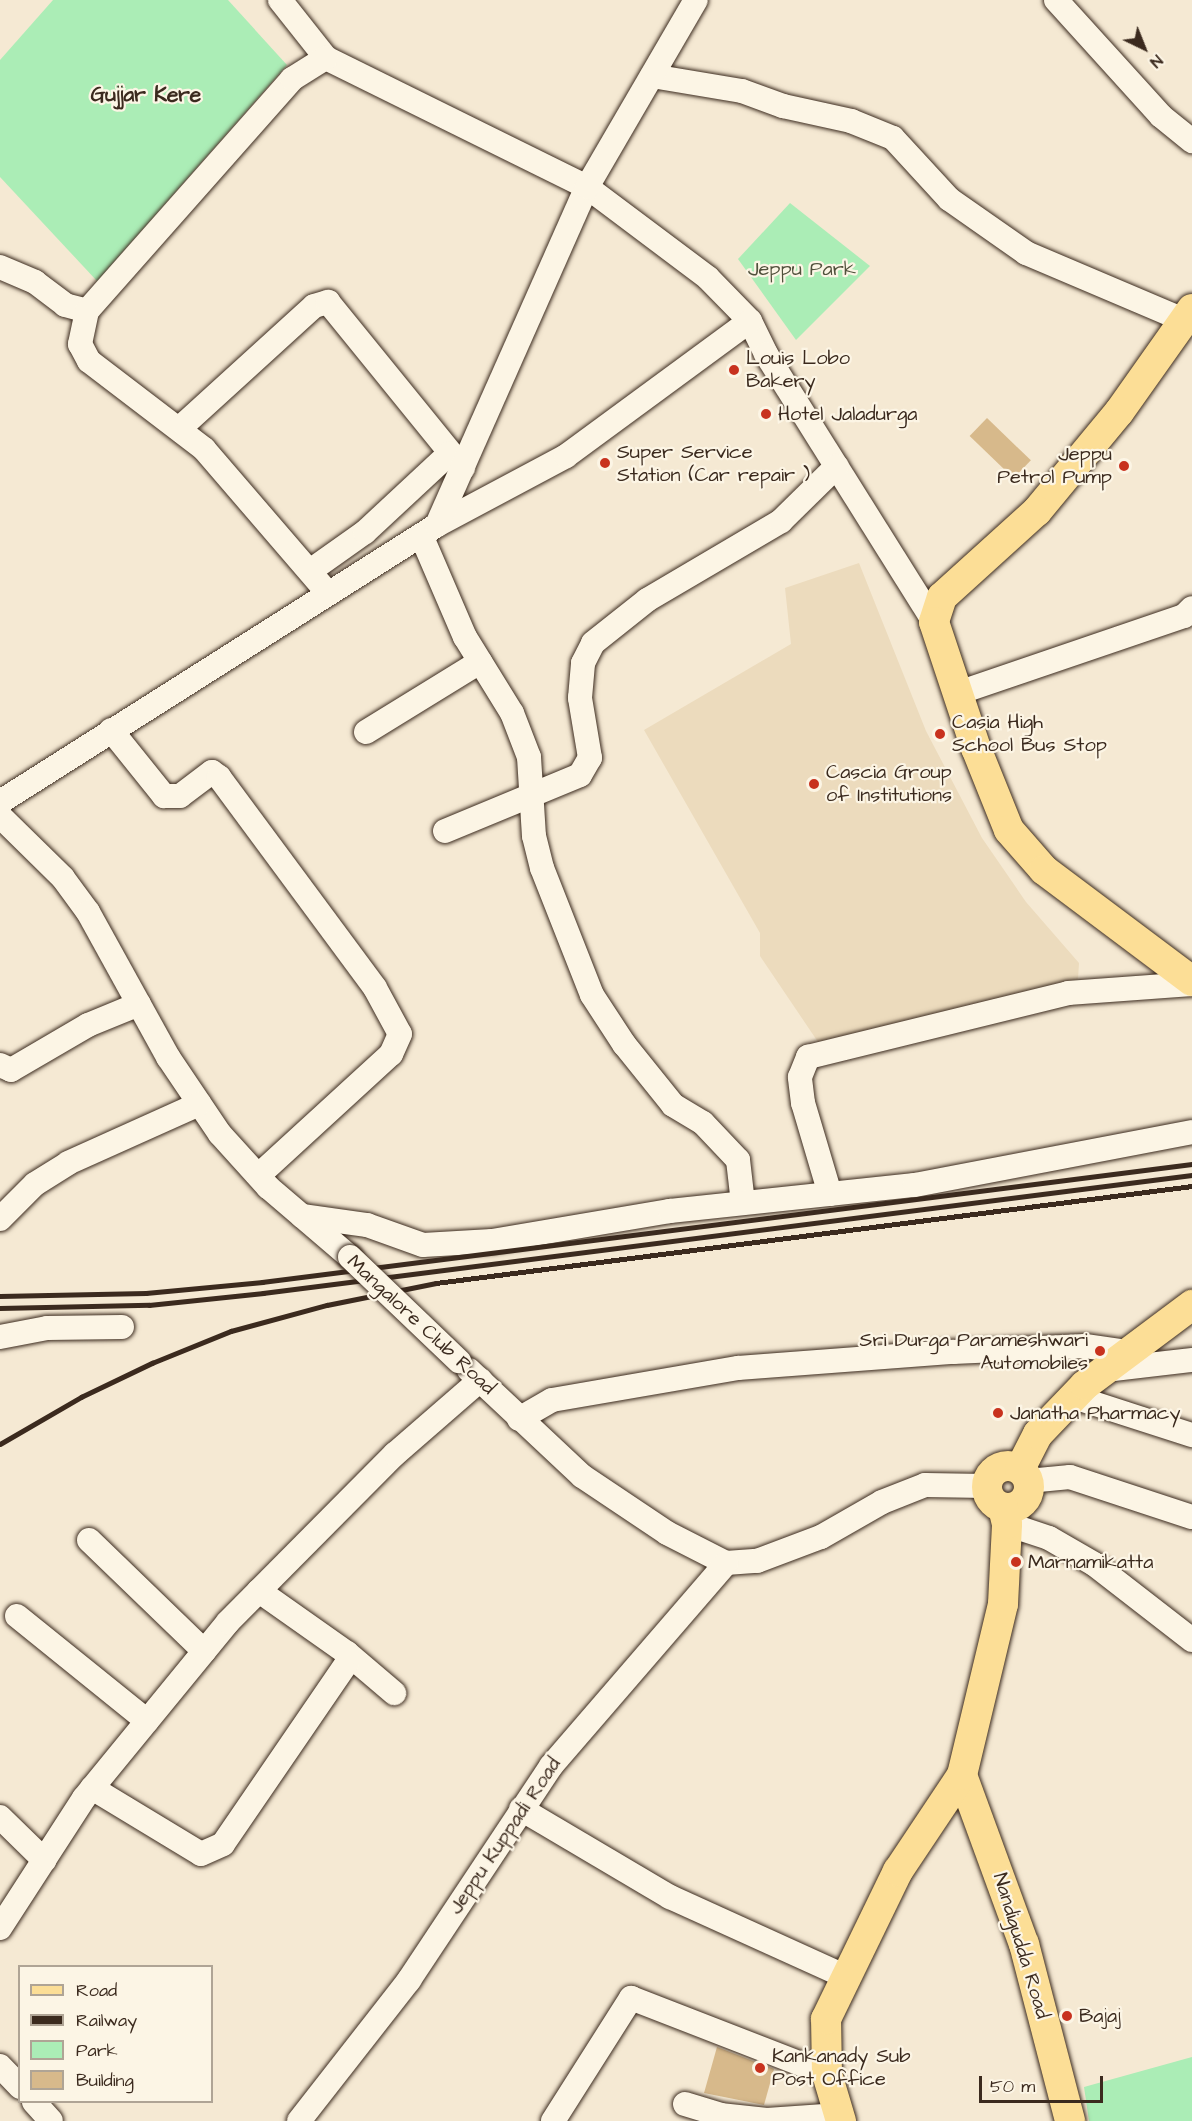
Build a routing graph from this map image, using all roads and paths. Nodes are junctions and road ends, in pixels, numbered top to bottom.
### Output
1 (280, 0) edge
2 (696, 0) edge
3 (1056, 0) edge
4 (326, 58) junction
5 (652, 76) junction
6 (1192, 141) edge
7 (587, 188) junction
8 (0, 267) edge
9 (87, 311) junction
10 (1188, 315) edge
11 (750, 321) junction
12 (180, 428) junction
13 (456, 461) junction
14 (837, 466) junction
15 (429, 530) junction
16 (310, 571) junction
17 (328, 593) junction
18 (1192, 608) edge
19 (934, 622) junction
20 (480, 662) junction
21 (958, 693) junction
22 (111, 730) junction
23 (366, 732) dead end
24 (530, 794) junction
25 (0, 802) edge
26 (0, 816) edge
27 (445, 831) dead end
28 (1192, 982) edge
29 (139, 1004) junction
30 (0, 1065) edge
31 (199, 1104) junction
32 (1192, 1132) edge
33 (258, 1176) junction
34 (830, 1194) junction
35 (744, 1203) junction
36 (302, 1216) junction
37 (0, 1219) edge
38 (1192, 1305) edge
39 (122, 1327) dead end
40 (0, 1337) edge
41 (1192, 1360) edge
42 (1116, 1361) junction
43 (480, 1380) junction
44 (1074, 1397) junction
45 (519, 1419) junction
46 (1192, 1435) edge
47 (1024, 1475) junction
48 (999, 1506) junction
49 (1192, 1517) edge
50 (89, 1540) dead end
51 (726, 1563) junction
52 (259, 1591) junction
53 (17, 1616) dead end
54 (1192, 1640) edge
55 (204, 1651) junction
56 (346, 1653) junction
57 (394, 1693) dead end
58 (147, 1721) junction
59 (962, 1775) junction
60 (92, 1788) junction
61 (521, 1809) junction
62 (0, 1817) edge
63 (44, 1860) junction
64 (3, 1916) edge
65 (846, 1977) junction
66 (0, 2067) edge
67 (827, 2074) junction
68 (18, 2084) edge
69 (35, 2103) edge
70 (685, 2104) dead end
71 (840, 2118) edge
72 (51, 2121) edge
73 (299, 2121) edge
74 (553, 2121) edge
75 (1070, 2121) edge

1 - 4 street
2 - 5 street
3 - 6 street
4 - 7 street
4 - 9 street
5 - 7 street
5 - 10 street
7 - 11 street
7 - 13 street
8 - 9 street
9 - 12 street
10 - 19 main road
11 - 14 street
11 - 15 street
12 - 13 street
12 - 16 street
13 - 15 street
13 - 16 street
14 - 19 street
14 - 24 street
15 - 17 street
15 - 20 street
16 - 17 street
17 - 22 street
18 - 21 street
19 - 21 main road
20 - 23 street
20 - 24 street
21 - 28 main road
22 - 25 street
22 - 33 street
24 - 27 street
24 - 35 street
26 - 29 street, Mangalore Club Road
28 - 34 street
29 - 30 street
29 - 31 street, Mangalore Club Road
31 - 33 street, Mangalore Club Road
31 - 37 street
32 - 34 street
33 - 36 street, Mangalore Club Road
34 - 35 street
35 - 36 street
36 - 43 street, Mangalore Club Road, bridge
38 - 42 main road
39 - 40 street
41 - 42 street
42 - 44 main road
42 - 45 street
43 - 45 street, Mangalore Club Road
43 - 52 street
44 - 46 street
44 - 47 main road
45 - 51 street, Mangalore Club Road
47 - 48 main road
47 - 49 street
48 - 51 street
48 - 54 street
48 - 59 main road
50 - 55 street
51 - 61 street, Jeppu Kuppadi Road
52 - 55 street
52 - 56 street
53 - 58 street
55 - 58 street
56 - 57 street
56 - 60 street
58 - 60 street
59 - 65 main road
59 - 75 main road, Nandigudda Road
60 - 63 street
61 - 65 street
61 - 73 street, Jeppu Kuppadi Road
62 - 63 street
63 - 64 street
65 - 67 main road
66 - 68 street
67 - 71 main road
67 - 74 street
69 - 72 street
70 - 71 street

